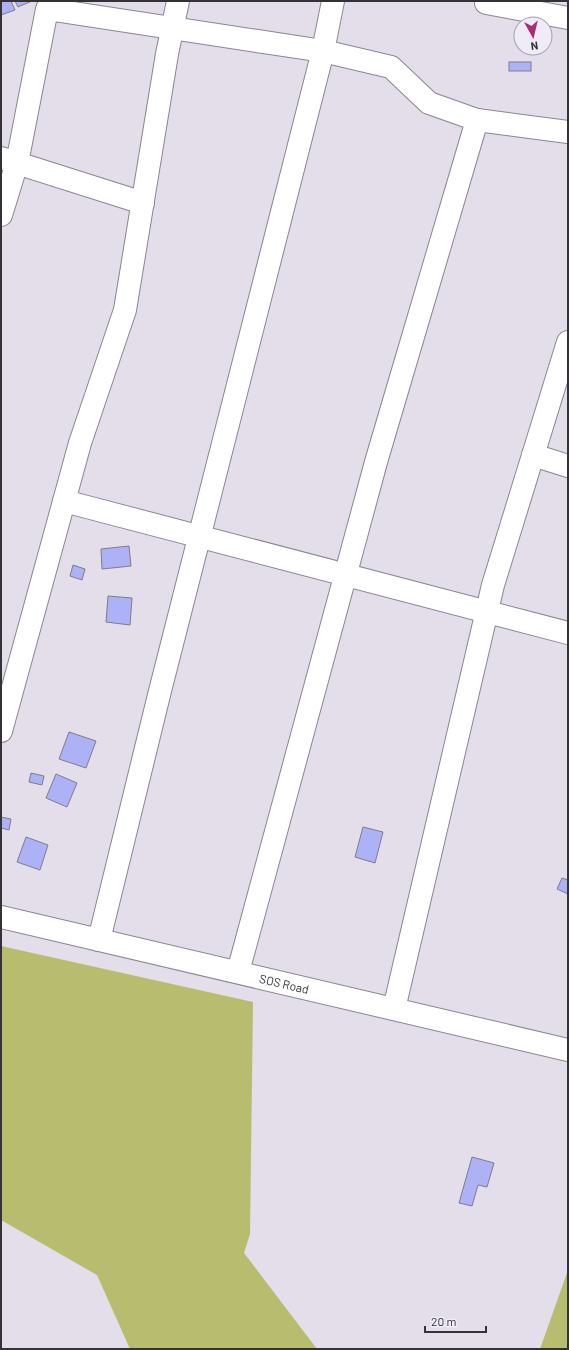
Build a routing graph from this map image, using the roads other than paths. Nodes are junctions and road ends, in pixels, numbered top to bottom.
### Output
1 (178, 1) edge
2 (333, 1) edge
3 (486, 1) edge
4 (43, 5) edge
5 (558, 11) edge
6 (172, 28) junction
7 (323, 51) junction
8 (477, 120) junction
9 (568, 132) edge
10 (9, 160) edge
11 (143, 203) junction
12 (1, 216) edge
13 (568, 342) edge
14 (533, 455) junction
15 (568, 466) edge
16 (64, 501) junction
17 (199, 536) junction
18 (345, 574) junction
19 (487, 612) junction
20 (568, 633) edge
21 (1, 730) edge
22 (1, 917) edge
23 (99, 940) junction
24 (238, 972) junction
25 (394, 1009) junction
26 (568, 1050) edge

1 - 6 street
2 - 7 street
3 - 5 street
4 - 6 street
4 - 10 street
6 - 7 street
6 - 11 street
7 - 8 street
7 - 17 street
8 - 9 street
8 - 18 street
10 - 11 street
10 - 12 street
11 - 16 street
13 - 14 street
14 - 15 street
14 - 19 street
16 - 17 street
16 - 21 street
17 - 18 street
17 - 23 street
18 - 19 street
18 - 24 street
19 - 20 street
19 - 25 street
22 - 23 street, SOS Road
23 - 24 street, SOS Road
24 - 25 street, SOS Road
25 - 26 street, SOS Road

